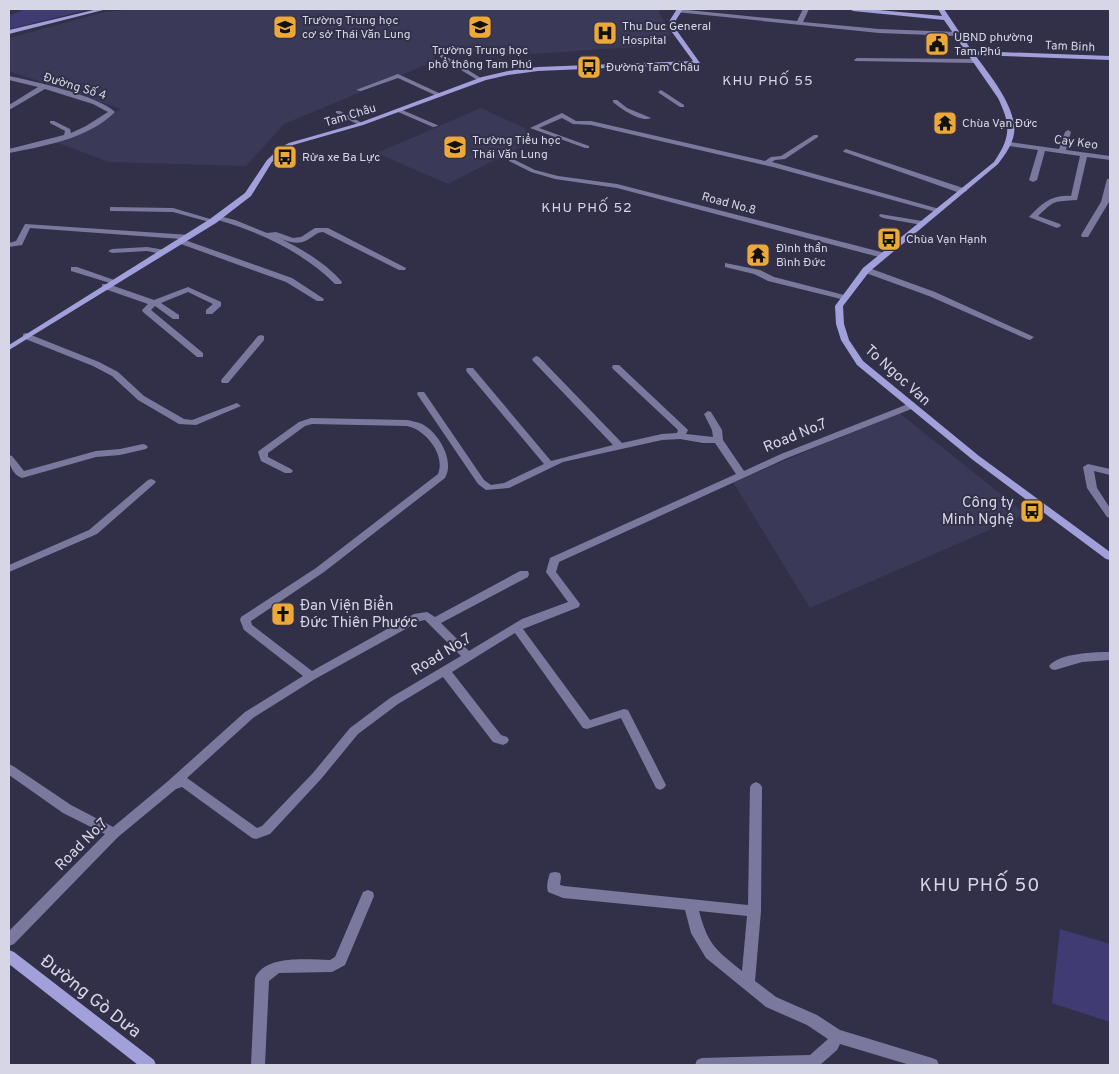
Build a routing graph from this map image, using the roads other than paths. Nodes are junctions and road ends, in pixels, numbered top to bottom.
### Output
1 (104, 9) edge
2 (806, 9) edge
3 (853, 9) edge
4 (941, 9) edge
5 (679, 10) edge
6 (946, 18) junction
7 (799, 23) junction
8 (9, 32) edge
9 (957, 34) junction
10 (969, 53) junction
11 (442, 56) dead end
12 (1110, 58) edge
13 (857, 60) dead end
14 (974, 61) junction
15 (10, 79) edge
16 (481, 80) junction
17 (43, 87) junction
18 (359, 90) dead end
19 (661, 92) dead end
20 (439, 95) junction
21 (615, 101) dead end
22 (682, 106) dead end
23 (9, 108) edge
24 (400, 111) junction
25 (338, 112) dead end
26 (648, 118) dead end
27 (52, 122) dead end
28 (361, 124) junction
29 (435, 126) dead end
30 (1068, 132) dead end
31 (67, 136) junction
32 (816, 136) dead end
33 (1009, 144) junction
34 (587, 147) dead end
35 (1042, 149) junction
36 (9, 151) edge
37 (846, 151) dead end
38 (1062, 152) junction
39 (1084, 154) junction
40 (1110, 158) edge
41 (510, 160) dead end
42 (767, 163) junction
43 (1033, 180) dead end
44 (1110, 181) edge
45 (963, 191) junction
46 (113, 209) dead end
47 (939, 210) junction
48 (883, 216) dead end
49 (215, 219) junction
50 (922, 223) junction
51 (1057, 226) dead end
52 (266, 235) junction
53 (1086, 235) dead end
54 (184, 239) junction
55 (9, 245) edge
56 (112, 251) dead end
57 (162, 252) junction
58 (882, 255) junction
59 (728, 265) dead end
60 (402, 268) dead end
61 (74, 269) dead end
62 (866, 270) junction
63 (113, 281) junction
64 (338, 282) dead end
65 (105, 286) junction
66 (845, 298) junction
67 (320, 299) dead end
68 (154, 303) junction
69 (209, 312) dead end
70 (176, 318) dead end
71 (26, 336) junction
72 (1030, 337) dead end
73 (261, 338) dead end
74 (9, 348) edge
75 (200, 355) dead end
76 (536, 359) dead end
77 (616, 367) dead end
78 (470, 370) dead end
79 (225, 381) dead end
80 (421, 394) dead end
81 (237, 406) dead end
82 (911, 406) junction
83 (708, 414) dead end
84 (680, 436) junction
85 (718, 440) junction
86 (620, 446) junction
87 (143, 447) dead end
88 (9, 458) edge
89 (550, 465) junction
90 (288, 471) dead end
91 (1110, 472) edge
92 (742, 475) junction
93 (151, 482) dead end
94 (1110, 515) edge
95 (1109, 555) edge
96 (9, 569) edge
97 (524, 574) dead end
98 (434, 622) junction
99 (517, 628) junction
100 (468, 656) junction
101 (1110, 656) edge
102 (1055, 666) dead end
103 (445, 671) junction
104 (311, 676) junction
105 (503, 740) dead end
106 (9, 769) edge
107 (172, 784) junction
108 (660, 785) dead end
109 (756, 787) dead end
110 (114, 833) junction
111 (555, 878) dead end
112 (368, 896) dead end
113 (691, 906) junction
114 (754, 911) junction
115 (9, 940) edge
116 (9, 956) edge
117 (748, 984) junction
118 (836, 1036) junction
119 (766, 1064) edge
120 (813, 1064) edge
121 (149, 1065) edge
122 (258, 1065) edge
123 (702, 1065) edge
124 (932, 1065) edge

1 - 8 street
2 - 7 street
3 - 6 street
4 - 6 street
5 - 7 street
5 - 16 street, Tam Châu
6 - 9 street
7 - 9 street
9 - 10 street
10 - 12 street, Tam Binh
10 - 14 street
11 - 16 street
13 - 14 street
14 - 33 street
15 - 17 street, Đường Số 4
16 - 20 street, Tam Châu
17 - 23 street
17 - 31 street, Đường Số 4
18 - 20 street
19 - 22 street
20 - 24 street, Tam Châu
21 - 26 street
24 - 28 street, Tam Châu
24 - 29 street
25 - 28 street
27 - 31 street
28 - 49 street, Tam Châu
30 - 38 street
31 - 36 street, Đường Số 4
32 - 42 street
33 - 35 street, Cay Keo
33 - 45 street, To Ngoc Van
34 - 42 street
35 - 38 street, Cay Keo
35 - 43 street
37 - 45 street
38 - 39 street, Cay Keo
39 - 40 street, Cay Keo
39 - 51 street
41 - 58 street, Road No.8
42 - 47 street
44 - 53 street
45 - 47 street, To Ngoc Van
46 - 49 street
47 - 50 street, To Ngoc Van
48 - 50 street
49 - 52 street
49 - 54 street, Tam Châu
50 - 58 street, To Ngoc Van
52 - 60 street
52 - 64 street
54 - 55 street
54 - 57 street, Tam Châu
54 - 67 street
56 - 57 street
57 - 63 street, Tam Châu
58 - 62 street, To Ngoc Van
59 - 66 street
61 - 63 street
62 - 66 street, To Ngoc Van
62 - 72 street
63 - 65 street, Tam Châu
65 - 68 street
65 - 71 street, Tam Châu
66 - 82 street, To Ngoc Van
68 - 69 street
68 - 70 street
68 - 75 street
71 - 74 street, Tam Châu
71 - 81 street
73 - 79 street
76 - 86 street
77 - 84 street
78 - 89 street
80 - 89 street
82 - 92 street, Road No.7
82 - 95 street, To Ngoc Van
83 - 85 street
84 - 85 street
84 - 86 street
85 - 92 street
86 - 89 street
87 - 88 street
90 - 104 street
91 - 94 street
92 - 99 street, Road No.7
93 - 96 street
97 - 98 street
98 - 100 street
98 - 104 street
99 - 100 street, Road No.7
99 - 108 street
100 - 103 street, Road No.7
101 - 102 street
103 - 105 street
103 - 107 street, Road No.7
104 - 107 street
106 - 110 street
107 - 110 street, Road No.7
109 - 114 street
110 - 115 street, Road No.7
111 - 113 street
112 - 122 street
113 - 114 street
113 - 117 street
114 - 117 street
116 - 121 street, Đường Gò Dưa
117 - 118 street
118 - 120 street
118 - 124 street
119 - 120 street
119 - 123 street

